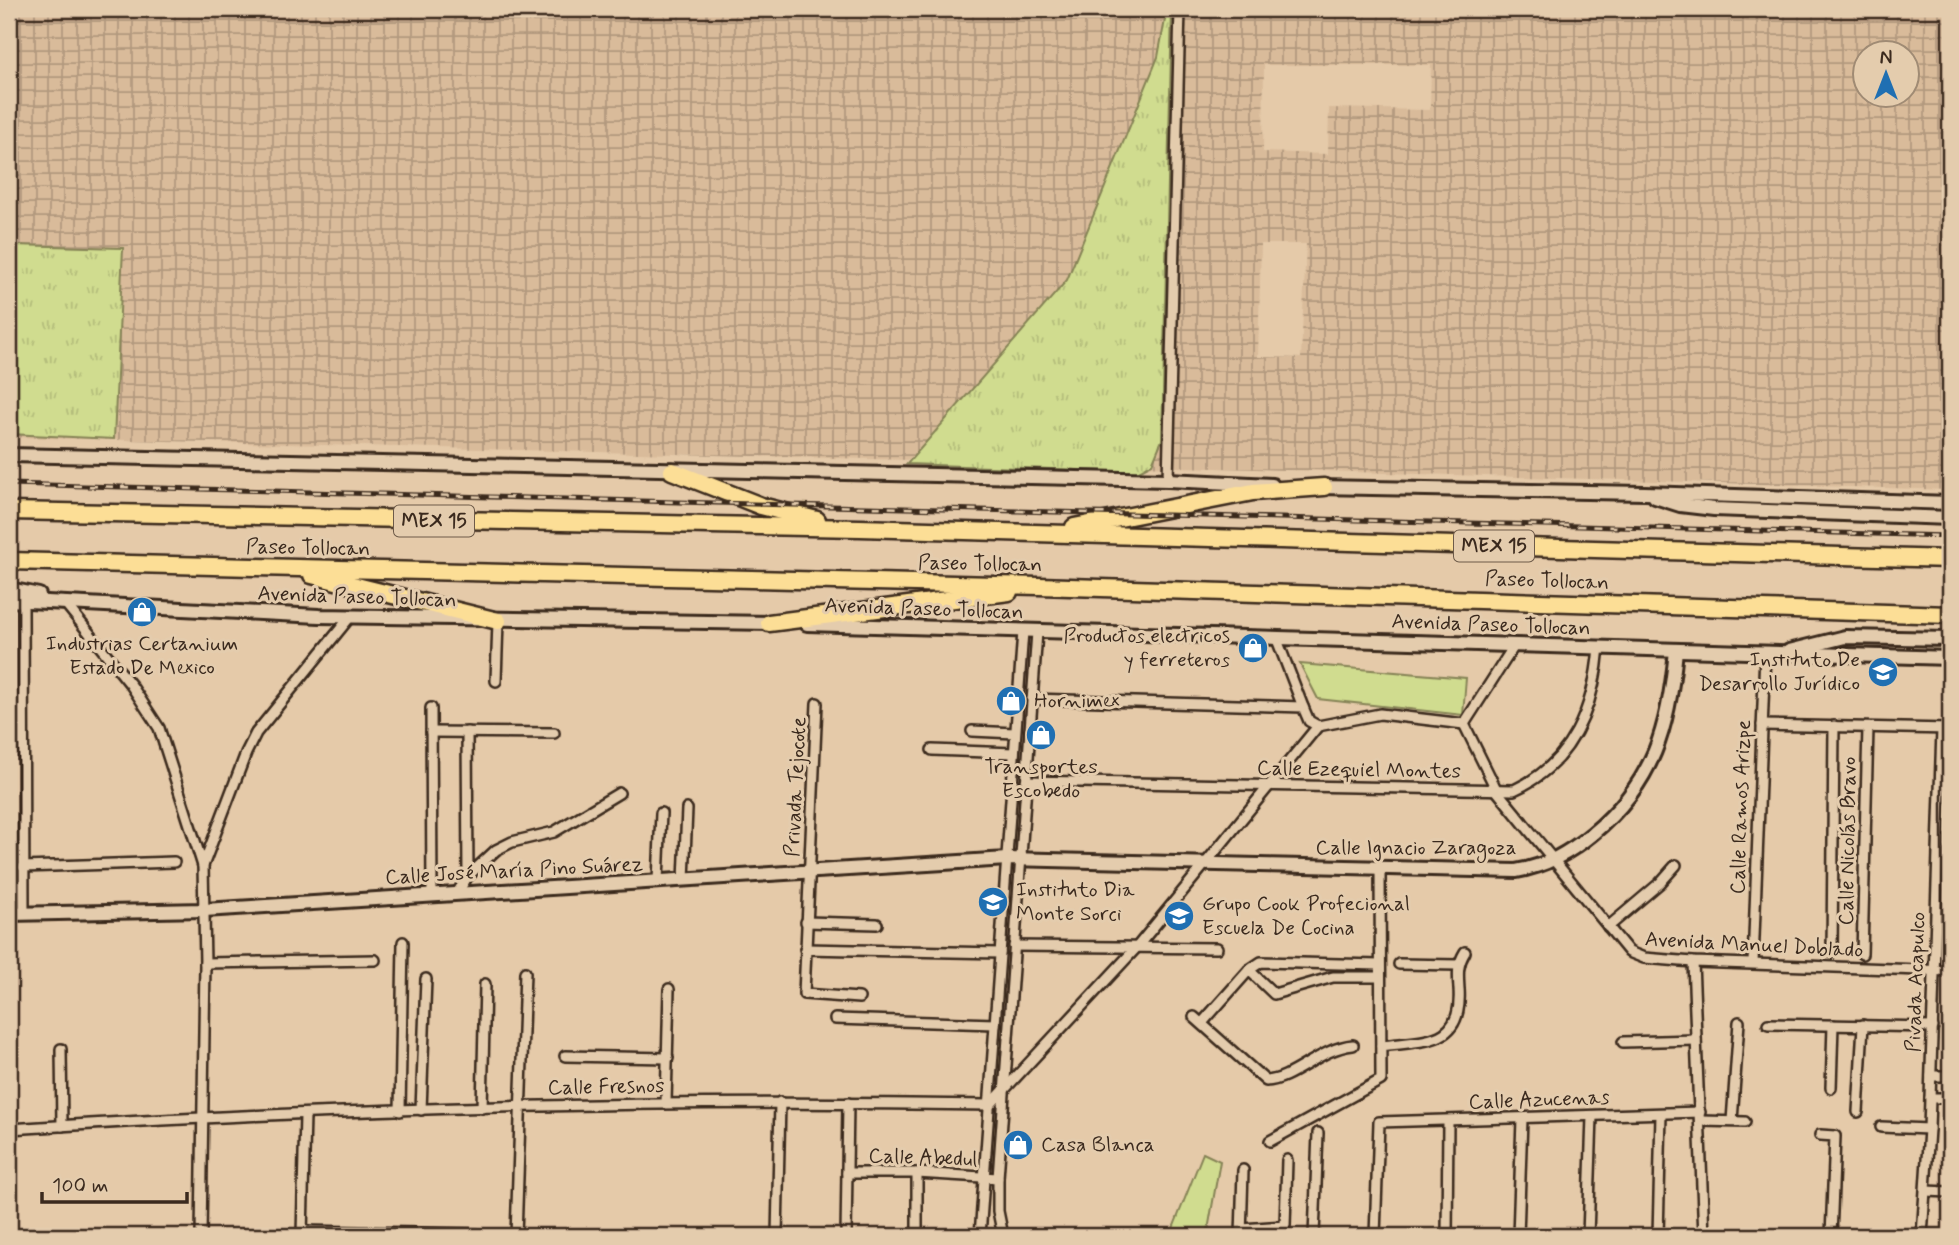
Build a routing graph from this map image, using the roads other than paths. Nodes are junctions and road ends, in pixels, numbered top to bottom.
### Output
1 (1180, 9) edge
2 (9, 455) edge
3 (35, 456) junction
4 (9, 461) edge
5 (672, 471) junction
6 (1168, 480) junction
7 (1324, 487) junction
8 (1646, 493) junction
9 (1950, 503) edge
10 (9, 511) edge
11 (1950, 518) edge
12 (860, 528) junction
13 (1037, 533) junction
14 (1950, 559) edge
15 (9, 561) edge
16 (286, 568) junction
17 (1039, 586) junction
18 (9, 589) edge
19 (9, 600) edge
20 (23, 601) junction
21 (65, 603) junction
22 (1950, 615) edge
23 (350, 617) junction
24 (498, 621) junction
25 (769, 623) junction
26 (1023, 631) junction
27 (1037, 632) junction
28 (1276, 637) junction
29 (1950, 639) edge
30 (1514, 646) junction
31 (1599, 648) junction
32 (1676, 650) junction
33 (1765, 653) junction
34 (1782, 653) junction
35 (1950, 658) edge
36 (496, 681) dead end
37 (1032, 699) junction
38 (817, 703) dead end
39 (1303, 707) junction
40 (431, 708) dead end
41 (1464, 724) junction
42 (1762, 725) junction
43 (1318, 726) junction
44 (1835, 726) junction
45 (1868, 728) junction
46 (1946, 729) edge
47 (972, 731) dead end
48 (431, 732) junction
49 (467, 732) junction
50 (554, 733) dead end
51 (1016, 733) junction
52 (932, 750) dead end
53 (1014, 753) junction
54 (1026, 781) junction
55 (1272, 785) junction
56 (1497, 791) junction
57 (619, 793) dead end
58 (687, 809) dead end
59 (661, 813) dead end
60 (1007, 859) junction
61 (1021, 859) junction
62 (1555, 860) junction
63 (174, 862) dead end
64 (1206, 864) junction
65 (1675, 865) dead end
66 (203, 866) junction
67 (23, 867) junction
68 (1380, 869) junction
69 (809, 872) junction
70 (468, 876) junction
71 (684, 880) junction
72 (658, 881) junction
73 (457, 893) junction
74 (432, 895) junction
75 (204, 910) junction
76 (9, 914) edge
77 (24, 914) junction
78 (806, 922) junction
79 (877, 924) dead end
80 (1608, 927) junction
81 (404, 942) dead end
82 (1014, 946) junction
83 (1137, 947) junction
84 (805, 948) junction
85 (1217, 948) dead end
86 (1465, 952) dead end
87 (1832, 952) dead end
88 (1000, 953) junction
89 (1862, 954) dead end
90 (375, 960) dead end
91 (1693, 962) junction
92 (205, 963) junction
93 (1753, 963) junction
94 (1339, 964) junction
95 (1399, 964) dead end
96 (1458, 964) junction
97 (1379, 965) junction
98 (1249, 970) junction
99 (1934, 971) junction
100 (1950, 971) edge
101 (526, 972) dead end
102 (1340, 976) junction
103 (1379, 977) junction
104 (426, 979) dead end
105 (485, 984) dead end
106 (669, 989) dead end
107 (859, 998) dead end
108 (835, 1019) dead end
109 (1739, 1021) dead end
110 (995, 1024) junction
111 (1768, 1024) dead end
112 (1833, 1025) junction
113 (1863, 1025) junction
114 (1933, 1027) junction
115 (1696, 1040) junction
116 (1623, 1042) dead end
117 (1353, 1045) dead end
118 (1381, 1046) junction
119 (61, 1049) dead end
120 (565, 1056) dead end
121 (668, 1058) junction
122 (1931, 1076) junction
123 (1950, 1076) edge
124 (1831, 1088) dead end
125 (1005, 1093) junction
126 (1930, 1098) junction
127 (1950, 1098) edge
128 (780, 1102) junction
129 (666, 1103) junction
130 (848, 1103) junction
131 (990, 1105) junction
132 (521, 1107) junction
133 (482, 1108) junction
134 (421, 1110) junction
135 (400, 1111) junction
136 (1858, 1112) dead end
137 (1661, 1114) junction
138 (305, 1115) junction
139 (1592, 1116) junction
140 (1701, 1116) junction
141 (203, 1117) junction
142 (1522, 1119) junction
143 (1448, 1121) junction
144 (1732, 1121) junction
145 (1745, 1122) dead end
146 (62, 1126) junction
147 (1881, 1127) dead end
148 (9, 1129) edge
149 (1929, 1129) junction
150 (1318, 1133) dead end
151 (1820, 1135) dead end
152 (1270, 1141) dead end
153 (1287, 1160) dead end
154 (1243, 1170) dead end
155 (847, 1173) junction
156 (917, 1173) junction
157 (984, 1178) junction
158 (999, 1178) junction
159 (1926, 1191) junction
160 (1950, 1192) edge
161 (1242, 1232) edge
162 (302, 1233) edge
163 (476, 1234) dead end
164 (201, 1236) edge
165 (516, 1236) edge
166 (777, 1236) edge
167 (846, 1236) edge
168 (917, 1236) edge
169 (980, 1236) edge
170 (1003, 1236) edge
171 (1314, 1236) edge
172 (1375, 1236) edge
173 (1447, 1236) edge
174 (1518, 1236) edge
175 (1588, 1236) edge
176 (1658, 1236) edge
177 (1704, 1236) edge
178 (1831, 1236) edge
179 (1922, 1236) edge

1 - 6 street
2 - 3 main road
3 - 4 main road
3 - 5 main road
5 - 6 main road
5 - 12 highway
6 - 7 main road
7 - 8 main road
7 - 13 highway
8 - 9 main road
8 - 11 main road
10 - 12 highway, Paseo Tollocan / MEX 15
12 - 13 highway, Paseo Tollocan / MEX 15
13 - 14 highway, Paseo Tollocan / MEX 15
15 - 16 highway, Paseo Tollocan
16 - 17 highway, Paseo Tollocan
16 - 24 highway
17 - 22 highway, Paseo Tollocan
17 - 25 highway
18 - 21 main road, Avenida Paseo Tollocan
19 - 20 main road, Avenida Paseo Tollocan
20 - 21 main road, Avenida Paseo Tollocan
20 - 67 street
21 - 23 main road, Avenida Paseo Tollocan
21 - 66 street
23 - 24 main road, Avenida Paseo Tollocan
23 - 66 street
24 - 25 main road, Avenida Paseo Tollocan
24 - 36 street
25 - 26 main road, Avenida Paseo Tollocan
26 - 27 main road, Avenida Paseo Tollocan
26 - 51 street
27 - 28 main road, Avenida Paseo Tollocan
27 - 37 street
28 - 30 main road, Avenida Paseo Tollocan
28 - 39 street
29 - 34 main road, Avenida Paseo Tollocan
30 - 31 main road, Avenida Paseo Tollocan
30 - 41 street
31 - 32 main road, Avenida Paseo Tollocan
31 - 56 street, Calle Ezequiel Montes
32 - 33 main road, Avenida Paseo Tollocan
32 - 62 main road, Calle Ignacio Zaragoza
33 - 34 main road, Avenida Paseo Tollocan
33 - 42 street, Calle Ramos Arizpe
34 - 35 main road, Avenida Paseo Tollocan
37 - 39 street
37 - 54 street
38 - 69 street, Privada Tejocote
39 - 43 street
40 - 48 street
41 - 43 street
41 - 56 street, Avenida Manuel Doblado
42 - 44 street
42 - 93 street, Calle Ramos Arizpe
43 - 55 street
44 - 45 street
44 - 87 street, Calle Nicolás Bravo
45 - 46 street
45 - 89 street, Calle Nicolás Bravo
46 - 99 street, Pivada Acapulco
47 - 51 street
48 - 49 street
48 - 74 street
49 - 50 street
49 - 70 street
51 - 53 street
52 - 53 street
53 - 60 street
54 - 55 street, Calle Ezequiel Montes
54 - 61 street
55 - 56 street, Calle Ezequiel Montes
55 - 64 street
56 - 62 street, Avenida Manuel Doblado
57 - 70 street
58 - 71 street
59 - 72 street
60 - 61 main road, Calle José María Pino Suárez
60 - 69 main road, Calle José María Pino Suárez
60 - 88 street
61 - 64 main road, Calle Ignacio Zaragoza
61 - 82 street
62 - 68 main road, Calle Ignacio Zaragoza
62 - 80 street, Avenida Manuel Doblado
63 - 67 street
64 - 68 main road, Calle Ignacio Zaragoza
64 - 83 street
65 - 80 street
66 - 75 street
67 - 77 street
68 - 97 street
69 - 71 main road, Calle José María Pino Suárez
69 - 78 street, Privada Tejocote
70 - 73 street
71 - 72 main road, Calle José María Pino Suárez
72 - 73 main road, Calle José María Pino Suárez
73 - 74 main road, Calle José María Pino Suárez
74 - 75 main road, Calle José María Pino Suárez
75 - 77 main road, Calle José María Pino Suárez
75 - 92 street
76 - 77 main road, Calle José María Pino Suárez
78 - 79 street
78 - 84 street, Privada Tejocote
80 - 91 street, Avenida Manuel Doblado
81 - 135 street
82 - 83 street
82 - 125 street
83 - 85 street
83 - 125 street
84 - 88 street
84 - 107 street, Privada Tejocote
86 - 96 street
88 - 110 street
90 - 92 street
91 - 93 street, Avenida Manuel Doblado
91 - 115 street
92 - 141 street
93 - 99 street, Avenida Manuel Doblado
94 - 97 street
94 - 98 street
94 - 102 street
95 - 96 street
96 - 118 street
97 - 103 street
98 - 102 street
98 - 117 street
99 - 100 street, Avenida Manuel Doblado
99 - 114 street, Pivada Acapulco
101 - 132 street
102 - 103 street
103 - 118 street
104 - 134 street
105 - 133 street
106 - 121 street
108 - 110 street
109 - 144 street
110 - 131 street
111 - 112 street
112 - 113 street
112 - 124 street
113 - 114 street
113 - 136 street
114 - 122 street, Pivada Acapulco
115 - 116 street
115 - 140 street
118 - 152 street
119 - 146 street
120 - 121 street
121 - 129 street
122 - 123 street
122 - 126 street, Pivada Acapulco
125 - 131 street
125 - 158 street
126 - 127 street
126 - 149 street, Pivada Acapulco
128 - 129 street, Calle Fresnos
128 - 130 street, Calle Fresnos
128 - 166 street
129 - 132 street, Calle Fresnos
130 - 131 street, Calle Fresnos
130 - 155 street
131 - 157 street
132 - 133 street, Calle Fresnos
132 - 165 street
133 - 134 street, Calle Fresnos
134 - 135 street, Calle Fresnos
135 - 138 street, Calle Fresnos
137 - 139 street, Calle Azucenas
137 - 140 street, Calle Azucenas
137 - 176 street
138 - 141 street, Calle Fresnos
138 - 162 street
139 - 142 street, Calle Azucenas
139 - 175 street
140 - 144 street, Calle Azucenas
140 - 177 street
141 - 146 street, Calle Fresnos
141 - 164 street
142 - 143 street, Calle Azucenas
142 - 174 street
143 - 172 street, Calle Azucenas
143 - 173 street
144 - 145 street, Calle Azucenas
146 - 148 street, Calle Fresnos
147 - 149 street
149 - 159 street, Pivada Acapulco
150 - 171 street
151 - 178 street
153 - 161 street
154 - 161 street
155 - 156 street, Calle Abedul
155 - 167 street
156 - 157 street, Calle Abedul
156 - 168 street
157 - 158 street, Calle Abedul
157 - 169 street
158 - 170 street
159 - 160 street
159 - 179 street, Pivada Acapulco
162 - 163 street

